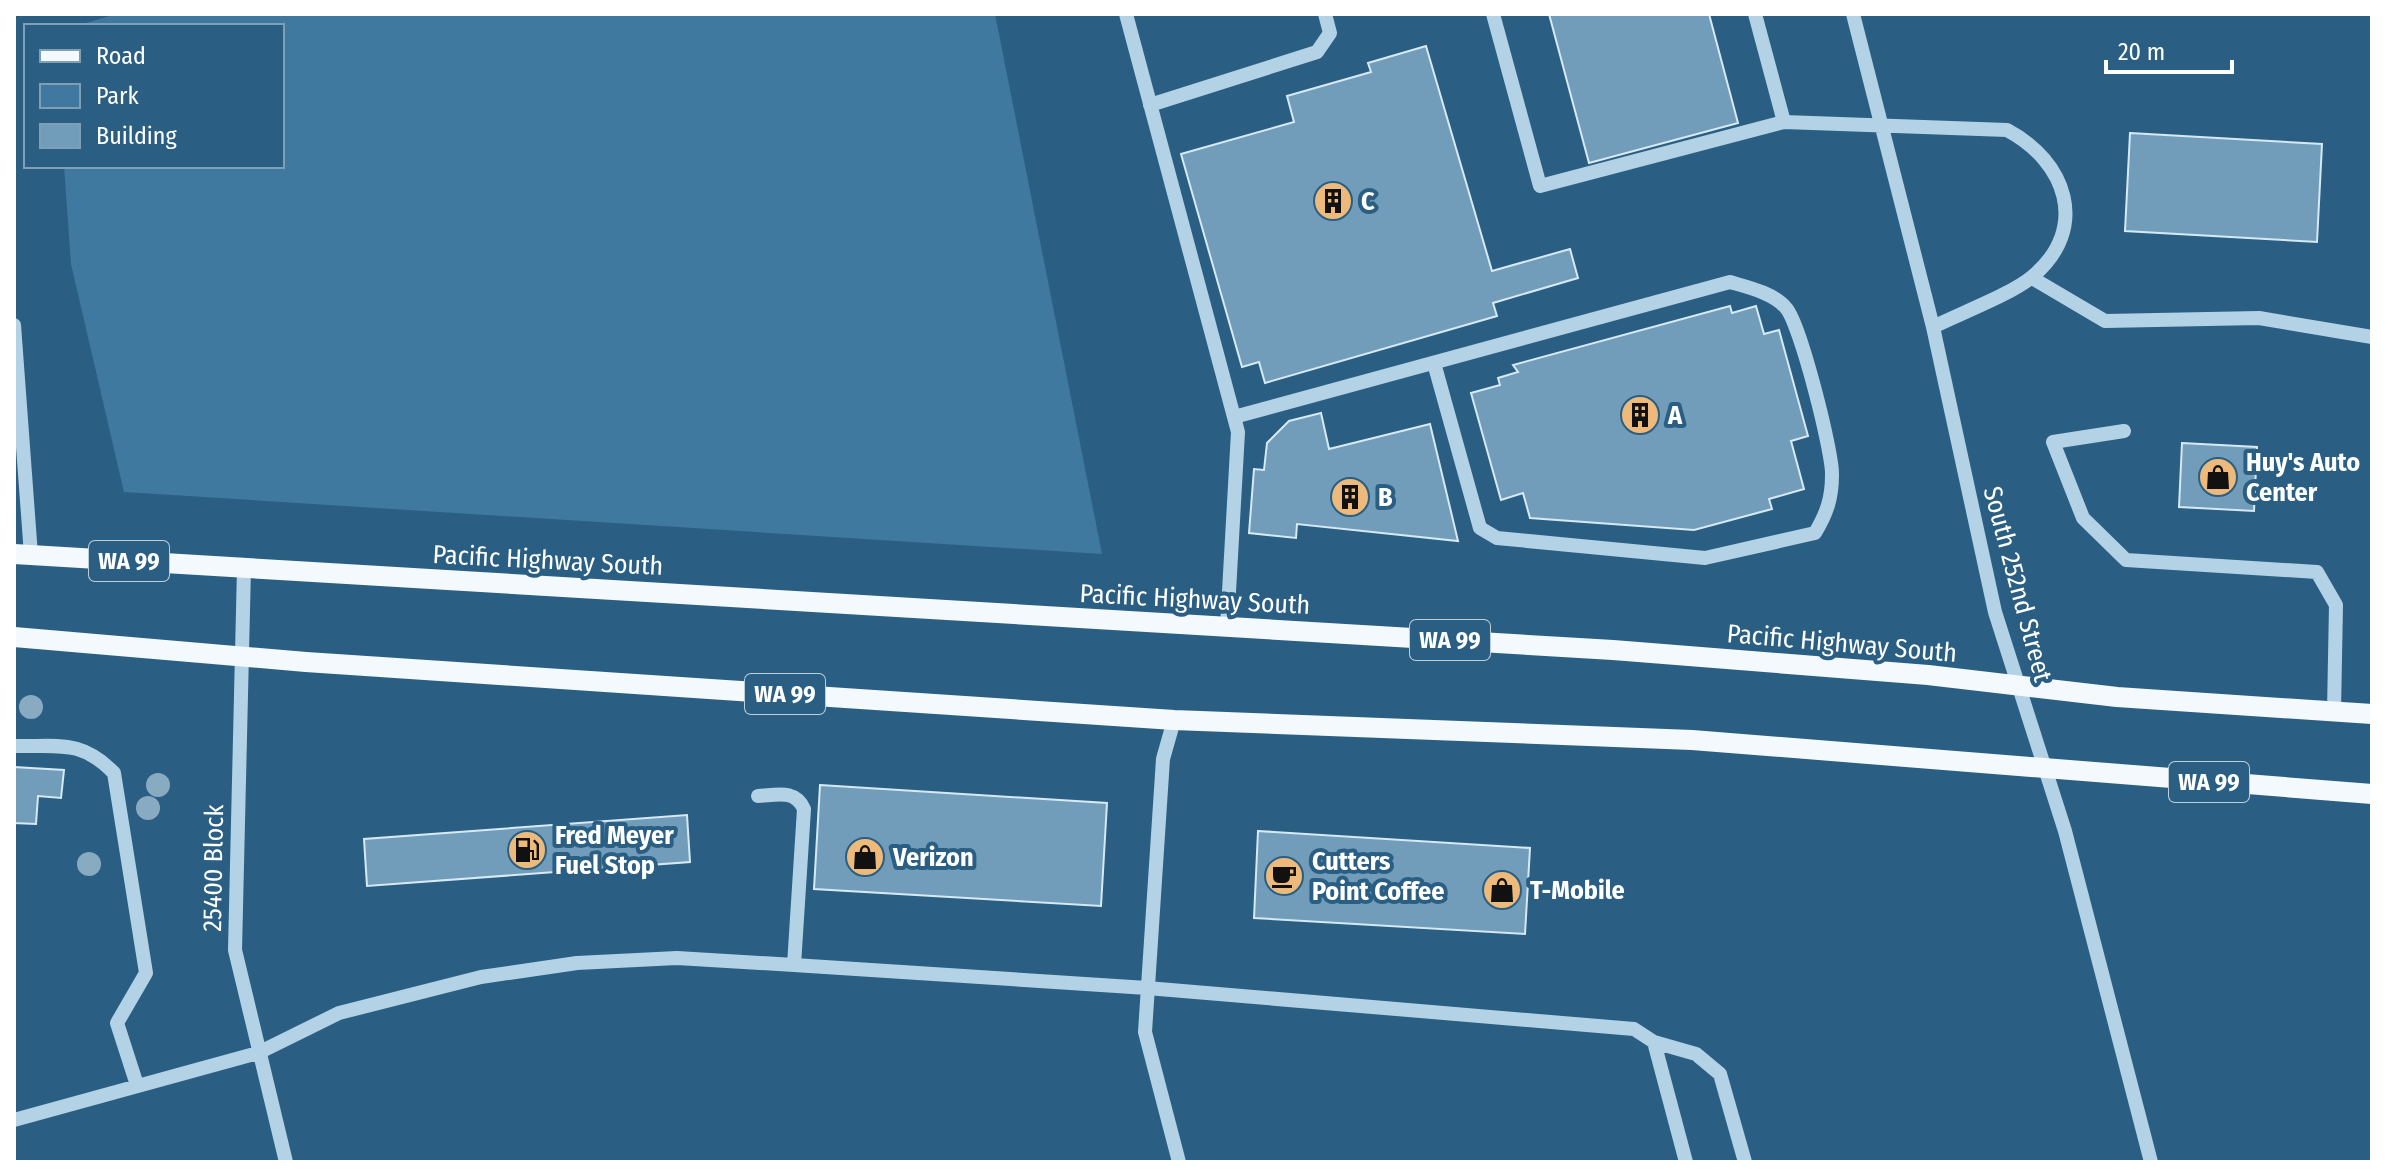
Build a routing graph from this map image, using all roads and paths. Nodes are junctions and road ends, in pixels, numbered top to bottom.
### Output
1 (1126, 14) edge
2 (1325, 14) edge
3 (1493, 14) edge
4 (1755, 14) edge
5 (1853, 14) edge
6 (1150, 105) junction
7 (1784, 122) junction
8 (1881, 124) junction
9 (2032, 278) junction
10 (14, 325) edge
11 (1933, 327) junction
12 (2372, 337) edge
13 (1434, 363) junction
14 (1234, 417) junction
15 (2124, 431) dead end
16 (22, 555) edge
17 (244, 568) junction
18 (1227, 627) junction
19 (14, 637) edge
20 (240, 658) junction
21 (2019, 686) junction
22 (2334, 711) junction
23 (2372, 714) edge
24 (1174, 720) junction
25 (14, 746) edge
26 (2046, 769) junction
27 (2372, 794) edge
28 (758, 796) dead end
29 (794, 965) junction
30 (1147, 988) junction
31 (1654, 1042) junction
32 (258, 1053) junction
33 (137, 1085) junction
34 (14, 1120) edge
35 (286, 1162) edge
36 (1179, 1162) edge
37 (1686, 1162) edge
38 (1745, 1162) edge
39 (2151, 1162) edge

1 - 6 street
2 - 6 street
3 - 7 street
4 - 7 street
5 - 8 street, South 252nd Street
6 - 14 street
7 - 8 street
8 - 9 street
8 - 11 street, South 252nd Street
9 - 11 street
9 - 12 street
10 - 16 street
11 - 21 street, South 252nd Street
13 - 13 street
13 - 14 street
14 - 18 street
15 - 22 street
16 - 17 main road, Pacific Highway South / WA 99
17 - 18 main road, Pacific Highway South / WA 99
17 - 20 street, 25400 Block
18 - 21 main road, Pacific Highway South / WA 99
19 - 20 main road, WA 99
20 - 24 main road, WA 99
20 - 32 street, 25400 Block
21 - 22 main road, Pacific Highway South / WA 99
21 - 26 street, South 252nd Street
22 - 23 main road, Pacific Highway South / WA 99
24 - 26 main road, WA 99
24 - 30 street
25 - 33 street
26 - 27 main road, WA 99
26 - 39 street, South 252nd Street
28 - 29 street
29 - 30 street
29 - 32 street
30 - 31 street
30 - 36 street
31 - 37 street
31 - 38 street
32 - 33 street
32 - 35 street, 25400 Block
33 - 34 street

